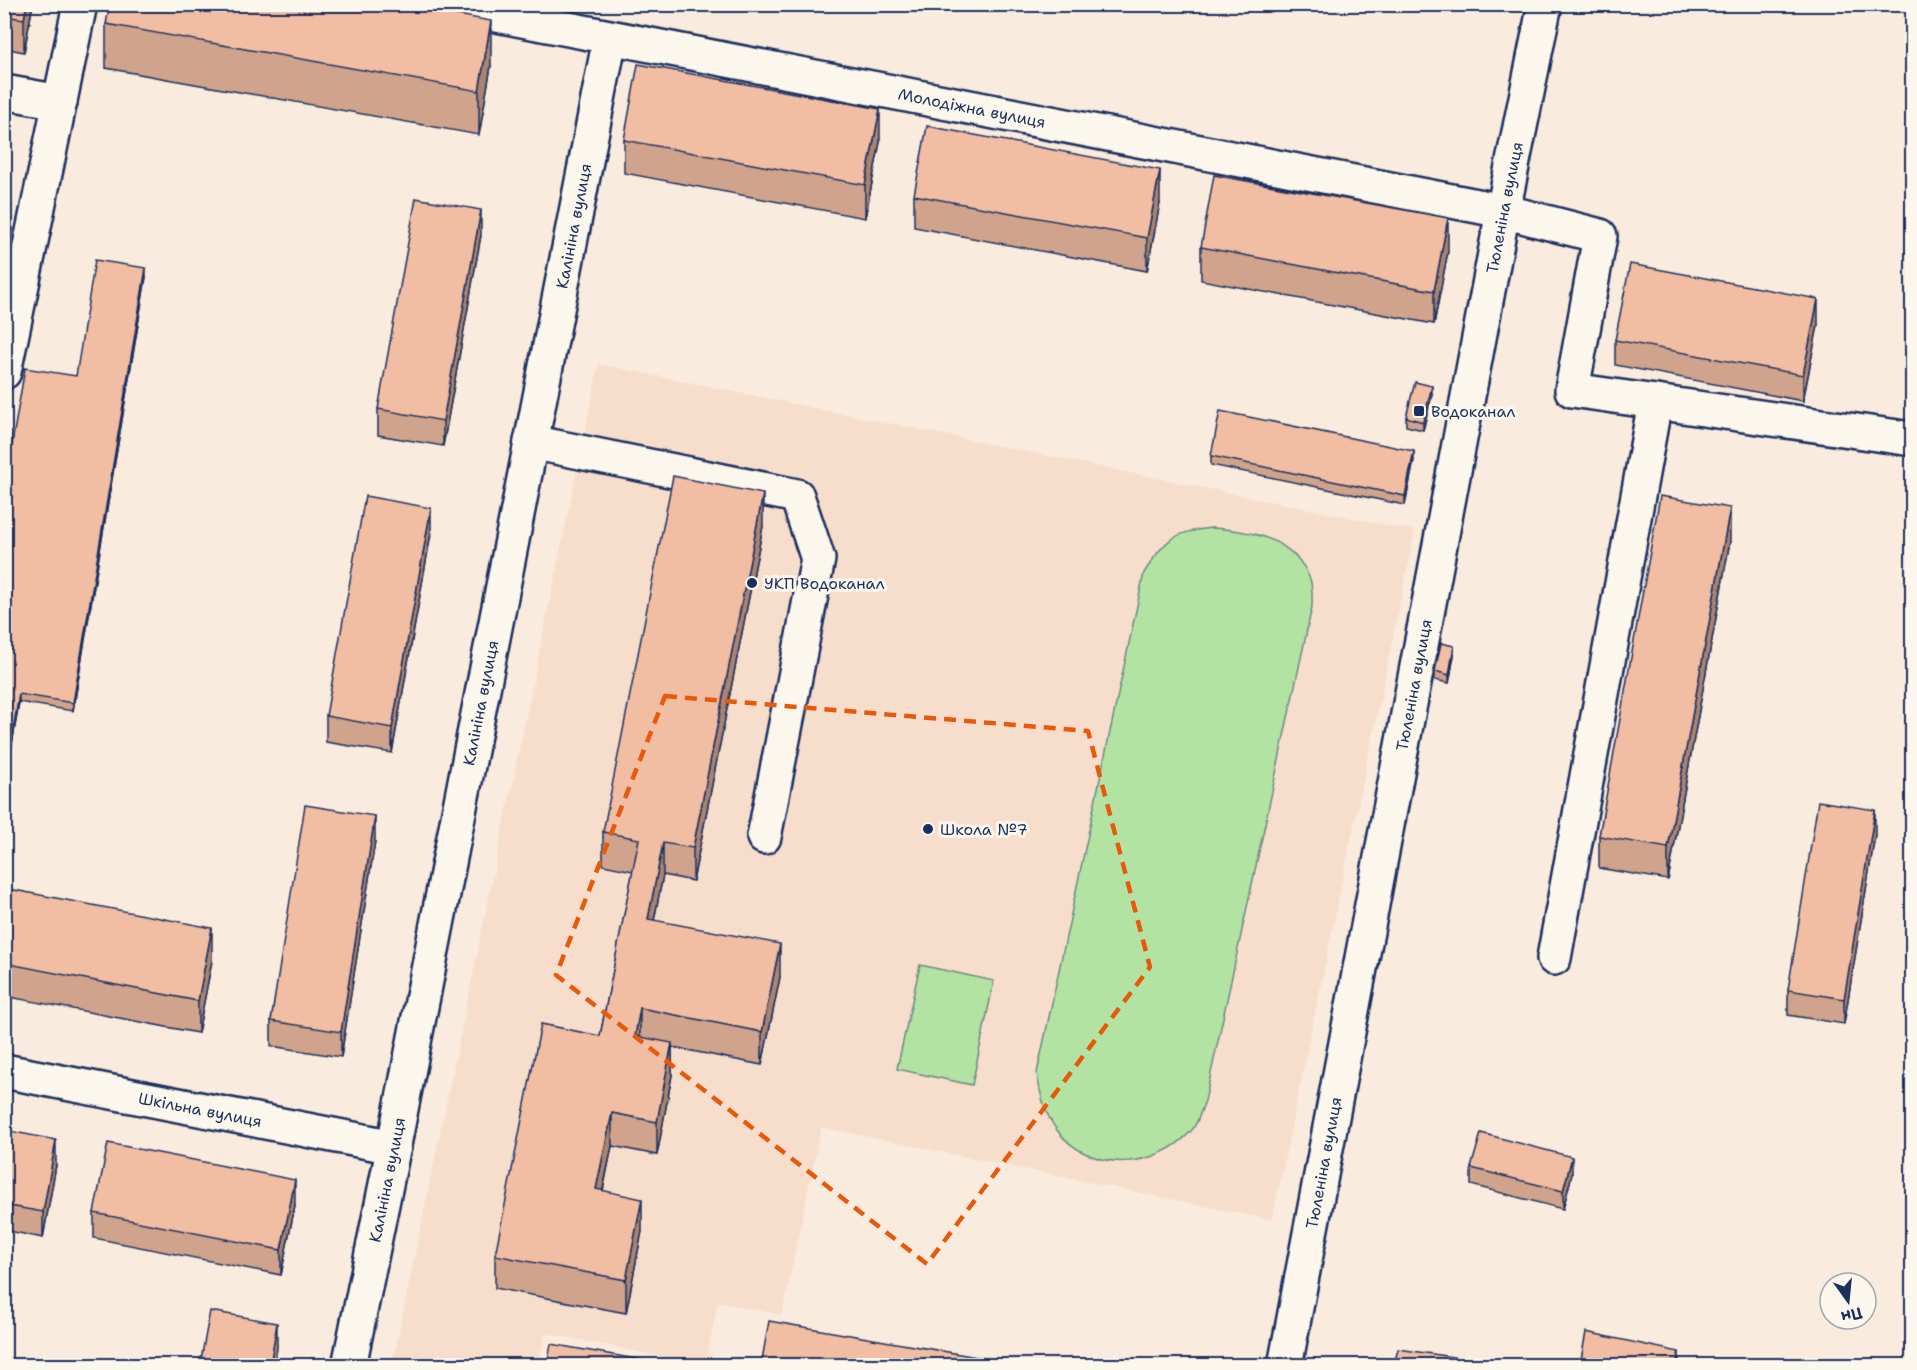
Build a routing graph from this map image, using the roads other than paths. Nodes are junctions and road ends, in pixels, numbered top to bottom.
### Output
1 (80, 4) edge
2 (440, 4) edge
3 (1545, 4) edge
4 (610, 38) junction
5 (4, 92) edge
6 (60, 102) junction
7 (1503, 211) junction
8 (4, 372) edge
9 (1655, 402) junction
10 (1912, 439) edge
11 (531, 442) junction
12 (764, 837) dead end
13 (1554, 958) dead end
14 (4, 1071) edge
15 (394, 1147) junction
16 (349, 1365) edge
17 (1285, 1365) edge

1 - 6 street
2 - 4 street, Молодіжна вулиця
3 - 7 street, Тюленіна вулиця
4 - 7 street, Молодіжна вулиця
4 - 11 street, Калініна вулиця
5 - 6 street
6 - 8 street
7 - 9 street, Молодіжна вулиця
7 - 17 street, Тюленіна вулиця
9 - 10 street
9 - 13 street
11 - 12 street
11 - 15 street, Калініна вулиця
14 - 15 street, Шкільна вулиця
15 - 16 street, Калініна вулиця

